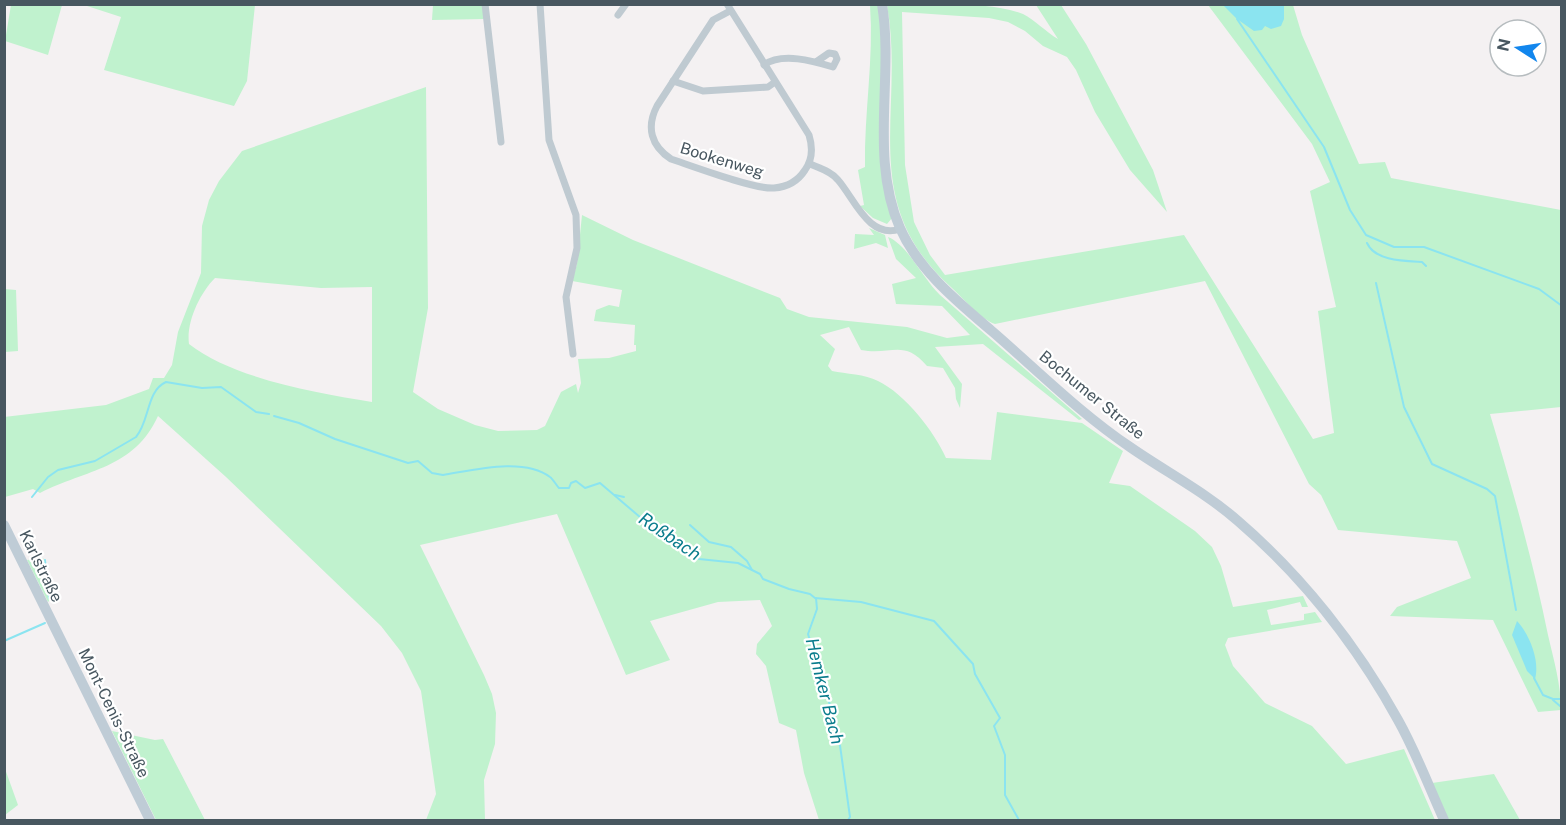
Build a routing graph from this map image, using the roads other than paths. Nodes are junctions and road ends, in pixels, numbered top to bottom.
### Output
1 (485, 4) edge
2 (540, 4) edge
3 (626, 4) edge
4 (882, 4) edge
5 (728, 8) edge
6 (618, 15) dead end
7 (816, 62) dead end
8 (764, 65) junction
9 (673, 81) junction
10 (775, 82) junction
11 (501, 142) dead end
12 (810, 164) junction
13 (900, 229) junction
14 (573, 354) dead end
15 (4, 525) edge
16 (51, 620) joint
17 (150, 820) edge
18 (1444, 820) edge

1 - 11 street
2 - 14 street
3 - 6 street
4 - 13 main road, Bochumer Straße
5 - 8 street
5 - 9 street, Bookenweg
7 - 8 street
8 - 10 street
9 - 10 street
9 - 12 street, Bookenweg
10 - 12 street
12 - 13 street
13 - 18 main road, Bochumer Straße
15 - 16 main road, Karlstraße
16 - 17 main road, Mont-Cenis-Straße

